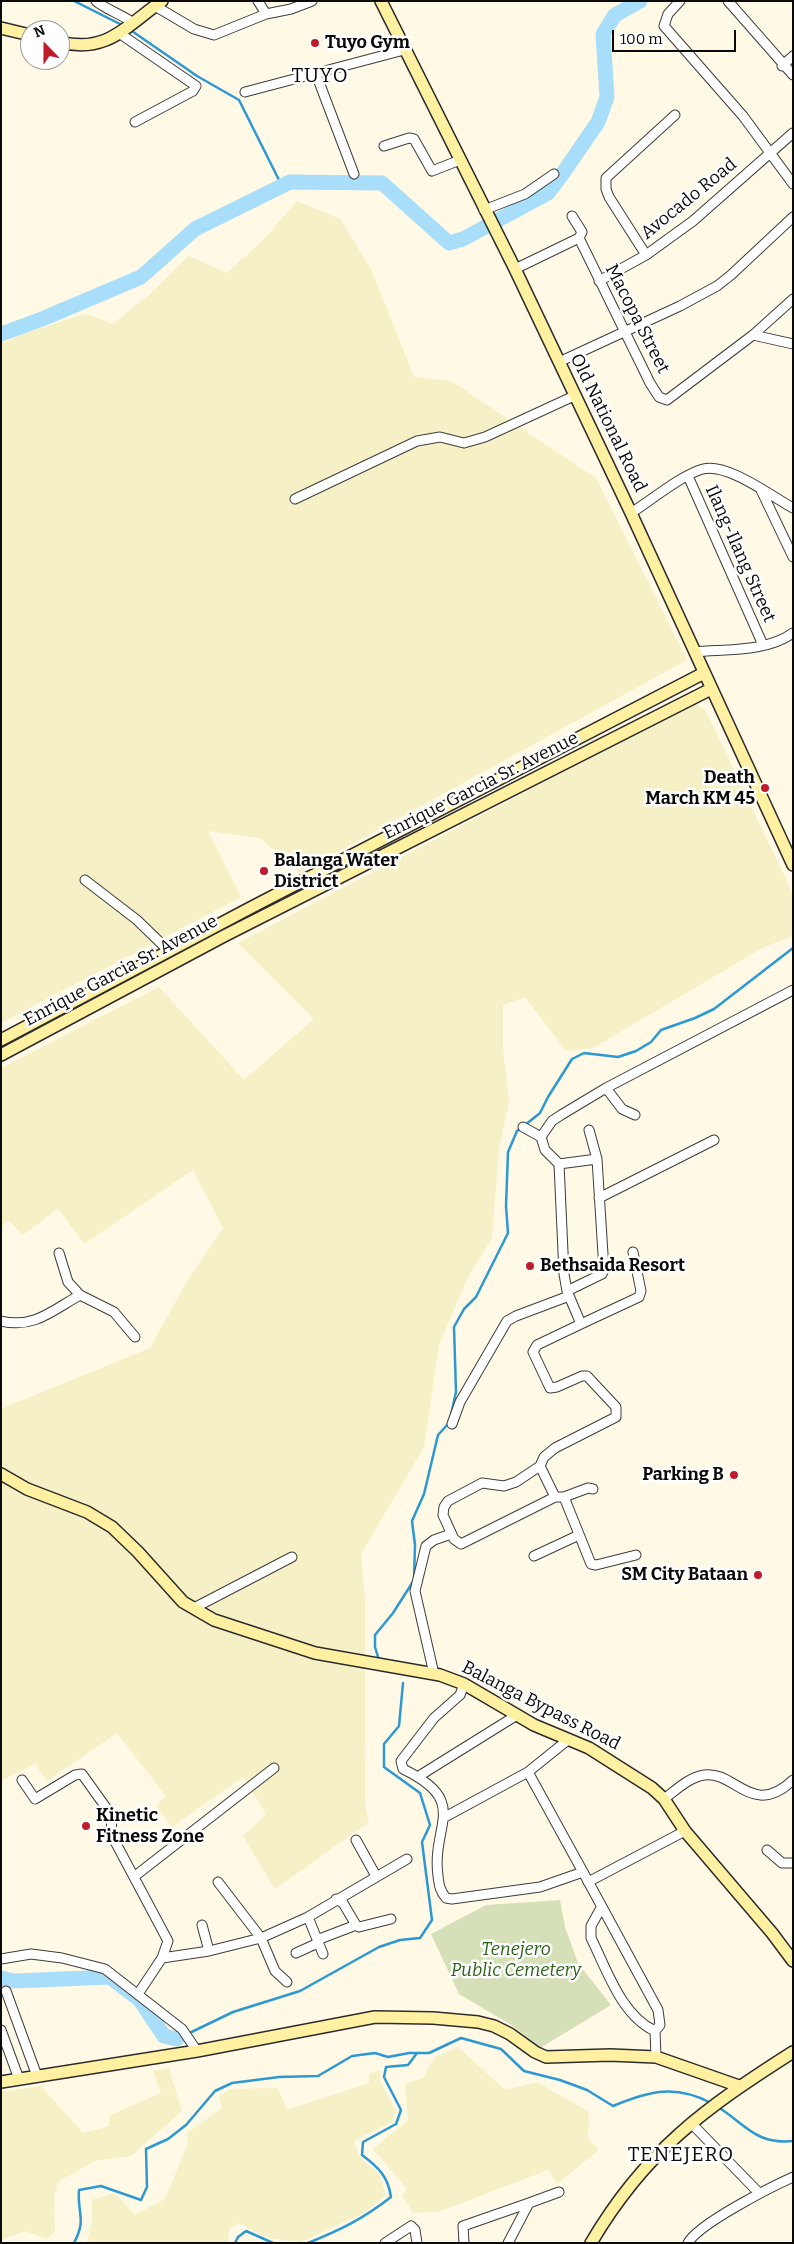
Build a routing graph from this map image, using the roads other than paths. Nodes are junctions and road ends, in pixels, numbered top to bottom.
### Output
1 (258, 1) edge
2 (312, 1) edge
3 (381, 1) edge
4 (680, 1) edge
5 (728, 1) edge
6 (96, 2) edge
7 (159, 3) edge
8 (266, 14) junction
9 (1, 28) edge
10 (125, 28) junction
11 (20, 33) edge
12 (70, 44) edge
13 (404, 50) junction
14 (793, 56) edge
15 (782, 66) junction
16 (316, 74) junction
17 (793, 76) edge
18 (245, 92) dead end
19 (675, 115) dead end
20 (134, 122) dead end
21 (793, 133) edge
22 (384, 146) dead end
23 (769, 153) junction
24 (460, 160) junction
25 (354, 174) dead end
26 (554, 174) dead end
27 (793, 184) edge
28 (485, 212) junction
29 (572, 216) dead end
30 (793, 217) edge
31 (579, 238) junction
32 (646, 255) junction
33 (515, 269) junction
34 (599, 281) junction
35 (793, 299) edge
36 (624, 331) junction
37 (754, 334) junction
38 (793, 344) edge
39 (559, 362) junction
40 (574, 396) junction
41 (688, 476) junction
42 (761, 490) junction
43 (295, 499) dead end
44 (793, 508) edge
45 (631, 513) junction
46 (793, 557) edge
47 (793, 632) edge
48 (763, 645) junction
49 (695, 652) junction
50 (704, 673) junction
51 (711, 689) junction
52 (793, 865) edge
53 (85, 880) dead end
54 (218, 926) junction
55 (224, 936) junction
56 (169, 951) junction
57 (793, 990) edge
58 (1, 1040) edge
59 (1, 1054) edge
60 (606, 1088) junction
61 (636, 1115) dead end
62 (523, 1128) dead end
63 (589, 1130) dead end
64 (541, 1137) junction
65 (714, 1140) dead end
66 (597, 1159) junction
67 (559, 1164) junction
68 (599, 1198) junction
69 (633, 1252) dead end
70 (59, 1253) dead end
71 (568, 1294) junction
72 (80, 1295) junction
73 (1, 1322) edge
74 (581, 1324) junction
75 (135, 1336) dead end
76 (452, 1424) dead end
77 (540, 1466) junction
78 (1, 1474) edge
79 (593, 1490) dead end
80 (559, 1497) junction
81 (451, 1534) junction
82 (579, 1535) junction
83 (636, 1555) dead end
84 (534, 1556) dead end
85 (292, 1558) dead end
86 (194, 1608) junction
87 (434, 1674) junction
88 (464, 1684) junction
89 (517, 1715) junction
90 (569, 1739) junction
91 (274, 1768) dead end
92 (528, 1772) junction
93 (419, 1776) junction
94 (22, 1780) dead end
95 (793, 1780) edge
96 (664, 1799) junction
97 (445, 1817) junction
98 (686, 1831) junction
99 (356, 1840) dead end
100 (767, 1850) dead end
101 (407, 1859) dead end
102 (793, 1863) edge
103 (583, 1872) junction
104 (135, 1876) junction
105 (376, 1876) junction
106 (218, 1882) dead end
107 (588, 1882) junction
108 (336, 1899) junction
109 (601, 1908) junction
110 (308, 1916) junction
111 (391, 1919) dead end
112 (202, 1925) dead end
113 (356, 1925) junction
114 (261, 1938) junction
115 (318, 1942) junction
116 (209, 1951) junction
117 (296, 1953) dead end
118 (323, 1954) dead end
119 (162, 1958) junction
120 (1, 1959) edge
121 (793, 1961) edge
122 (287, 1982) dead end
123 (6, 1991) dead end
124 (138, 1994) junction
125 (1, 2030) edge
126 (654, 2031) junction
127 (194, 2046) junction
128 (793, 2052) edge
129 (656, 2057) junction
130 (36, 2076) junction
131 (19, 2079) junction
132 (1, 2082) edge
133 (739, 2086) junction
134 (691, 2123) junction
135 (793, 2177) edge
136 (559, 2192) dead end
137 (759, 2193) junction
138 (529, 2203) junction
139 (510, 2242) edge
140 (385, 2243) edge
141 (417, 2243) edge
142 (464, 2243) edge
143 (591, 2243) edge
144 (688, 2243) edge

1 - 8 street
2 - 8 street
3 - 13 main road, Old National Road
4 - 23 street
5 - 15 street
6 - 10 street
7 - 8 street
7 - 10 main road
9 - 11 main road
10 - 12 main road
10 - 20 street
13 - 16 street
13 - 24 main road, Old National Road
14 - 15 street
15 - 17 street
16 - 18 street
16 - 25 street
19 - 32 street
21 - 23 street, Avocado Road
22 - 24 street
23 - 27 street
23 - 32 street, Avocado Road
24 - 28 main road, Old National Road
26 - 28 street
28 - 33 main road, Old National Road
29 - 31 street, Macopa Street
30 - 36 street
31 - 33 street
31 - 34 street, Macopa Street
32 - 34 street, Avocado Road
33 - 39 main road, Old National Road
34 - 36 street, Macopa Street
35 - 37 street, Macopa Street
36 - 37 street, Macopa Street
36 - 39 street
37 - 38 street
39 - 40 main road, Old National Road
40 - 43 street
40 - 45 main road, Old National Road
41 - 42 street
41 - 45 street
41 - 48 street, Ilang-Ilang Street
42 - 44 street
42 - 46 street
45 - 49 main road, Old National Road
47 - 48 street
48 - 49 street
49 - 50 main road, Old National Road
50 - 51 main road, Old National Road
50 - 54 main road, Enrique Garcia Sr. Avenue
51 - 52 main road, Old National Road
51 - 55 main road, Enrique Garcia Sr. Avenue
53 - 56 street
54 - 55 main road
54 - 56 main road, Enrique Garcia Sr. Avenue
55 - 59 main road, Enrique Garcia Sr. Avenue
56 - 58 main road, Enrique Garcia Sr. Avenue
57 - 60 street
60 - 61 street
60 - 64 street
62 - 64 street
63 - 66 street
64 - 67 street
65 - 68 street
66 - 67 street
66 - 68 street
67 - 71 street
68 - 71 street
69 - 74 street
70 - 72 street
71 - 74 street
71 - 76 street
72 - 73 street
72 - 75 street
74 - 77 street
77 - 80 street
77 - 81 street
78 - 86 main road, Balanga Bypass Road
79 - 80 street
80 - 81 street
80 - 82 street
81 - 87 street
82 - 83 street
82 - 84 street
85 - 86 street
86 - 87 main road, Balanga Bypass Road
87 - 88 main road, Balanga Bypass Road
88 - 89 main road, Balanga Bypass Road
88 - 93 street
89 - 90 main road, Balanga Bypass Road
89 - 93 street
90 - 92 street
90 - 96 main road, Balanga Bypass Road
91 - 104 street
92 - 97 street
92 - 103 street
93 - 97 street
94 - 104 street
95 - 96 street
96 - 98 main road, Balanga Bypass Road
97 - 103 street
98 - 107 street
98 - 121 main road, Balanga Bypass Road
99 - 105 street
100 - 102 street
101 - 105 street
103 - 107 street
104 - 119 street
105 - 108 street
106 - 114 street
107 - 109 street
108 - 110 street
108 - 113 street
109 - 126 street
109 - 126 street
110 - 114 street
110 - 115 street
111 - 113 street
112 - 116 street
113 - 115 street
114 - 116 street
114 - 122 street
115 - 117 street
115 - 118 street
116 - 119 street
119 - 124 street
120 - 124 street
123 - 130 street
124 - 127 street
125 - 131 street
126 - 129 street
127 - 129 main road
127 - 130 main road
128 - 133 main road
129 - 133 main road
130 - 131 main road
131 - 132 main road
133 - 134 main road
134 - 137 street
134 - 143 main road
135 - 137 street
136 - 138 street
137 - 144 street
138 - 139 street
138 - 142 street
140 - 141 street

